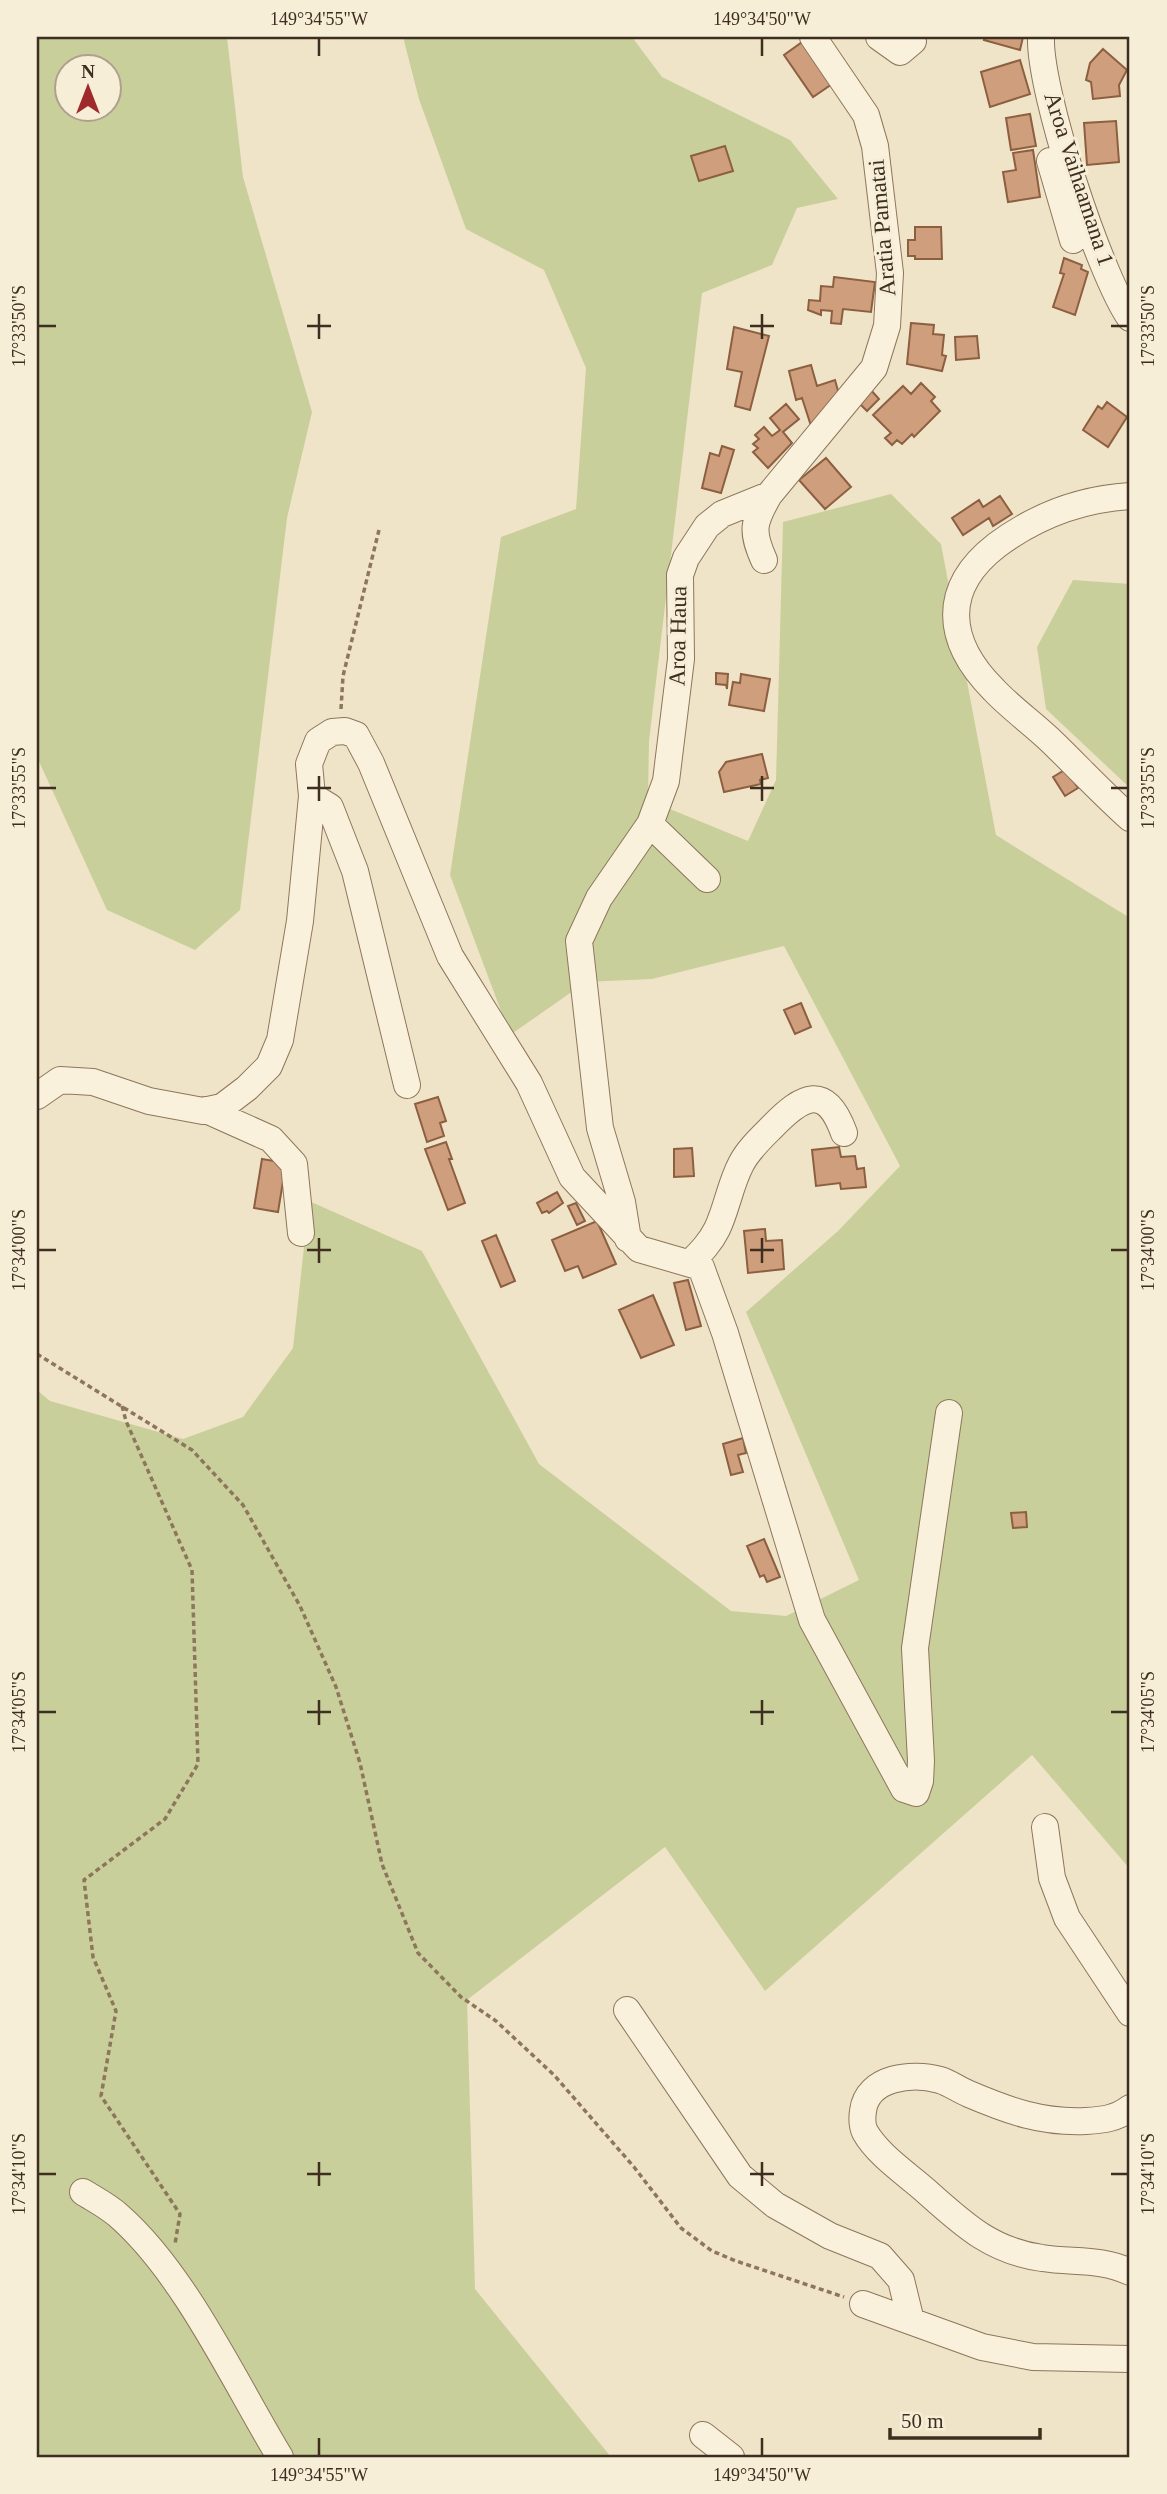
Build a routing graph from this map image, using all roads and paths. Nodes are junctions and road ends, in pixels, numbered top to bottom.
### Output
1 (813, 37) edge
2 (879, 37) edge
3 (1041, 37) edge
4 (913, 41) dead end
5 (866, 115) junction
6 (892, 134) dead end
7 (1073, 240) dead end
8 (1130, 318) edge
9 (769, 495) junction
10 (1130, 496) edge
11 (379, 530) dead end
12 (764, 560) dead end
13 (339, 731) junction
14 (312, 796) junction
15 (1130, 818) edge
16 (650, 824) junction
17 (707, 879) dead end
18 (407, 1086) dead end
19 (37, 1096) edge
20 (206, 1110) junction
21 (844, 1133) dead end
22 (301, 1233) dead end
23 (628, 1240) junction
24 (690, 1263) junction
25 (37, 1354) edge
26 (122, 1406) junction
27 (949, 1413) dead end
28 (1045, 1826) dead end
29 (627, 2010) dead end
30 (1130, 2013) edge
31 (1130, 2108) edge
32 (83, 2192) dead end
33 (1130, 2272) edge
34 (169, 2275) junction
35 (863, 2304) joint
36 (911, 2321) junction
37 (1130, 2359) edge
38 (703, 2435) dead end
39 (280, 2457) edge
40 (731, 2457) edge

1 - 5 street, Aratia Pamatai
2 - 4 street
3 - 7 street, Aroa Vaihaamana 1
3 - 8 street, Aroa Vaihaamana 1
5 - 6 street
5 - 9 street, Aratia Pamatai
9 - 12 street, Aratia Pamatai
9 - 16 street, Aroa Haua
10 - 15 street
11 - 13 path
13 - 14 street
13 - 23 street
14 - 18 street
14 - 20 street
16 - 17 street
16 - 23 street, Aroa Haua
19 - 20 street
20 - 22 street
21 - 24 street
23 - 24 street
24 - 27 street
25 - 26 path
26 - 34 path
26 - 35 path
28 - 30 street
29 - 36 street
31 - 33 street
32 - 34 street
34 - 39 street
35 - 36 street
36 - 37 street
38 - 40 street

